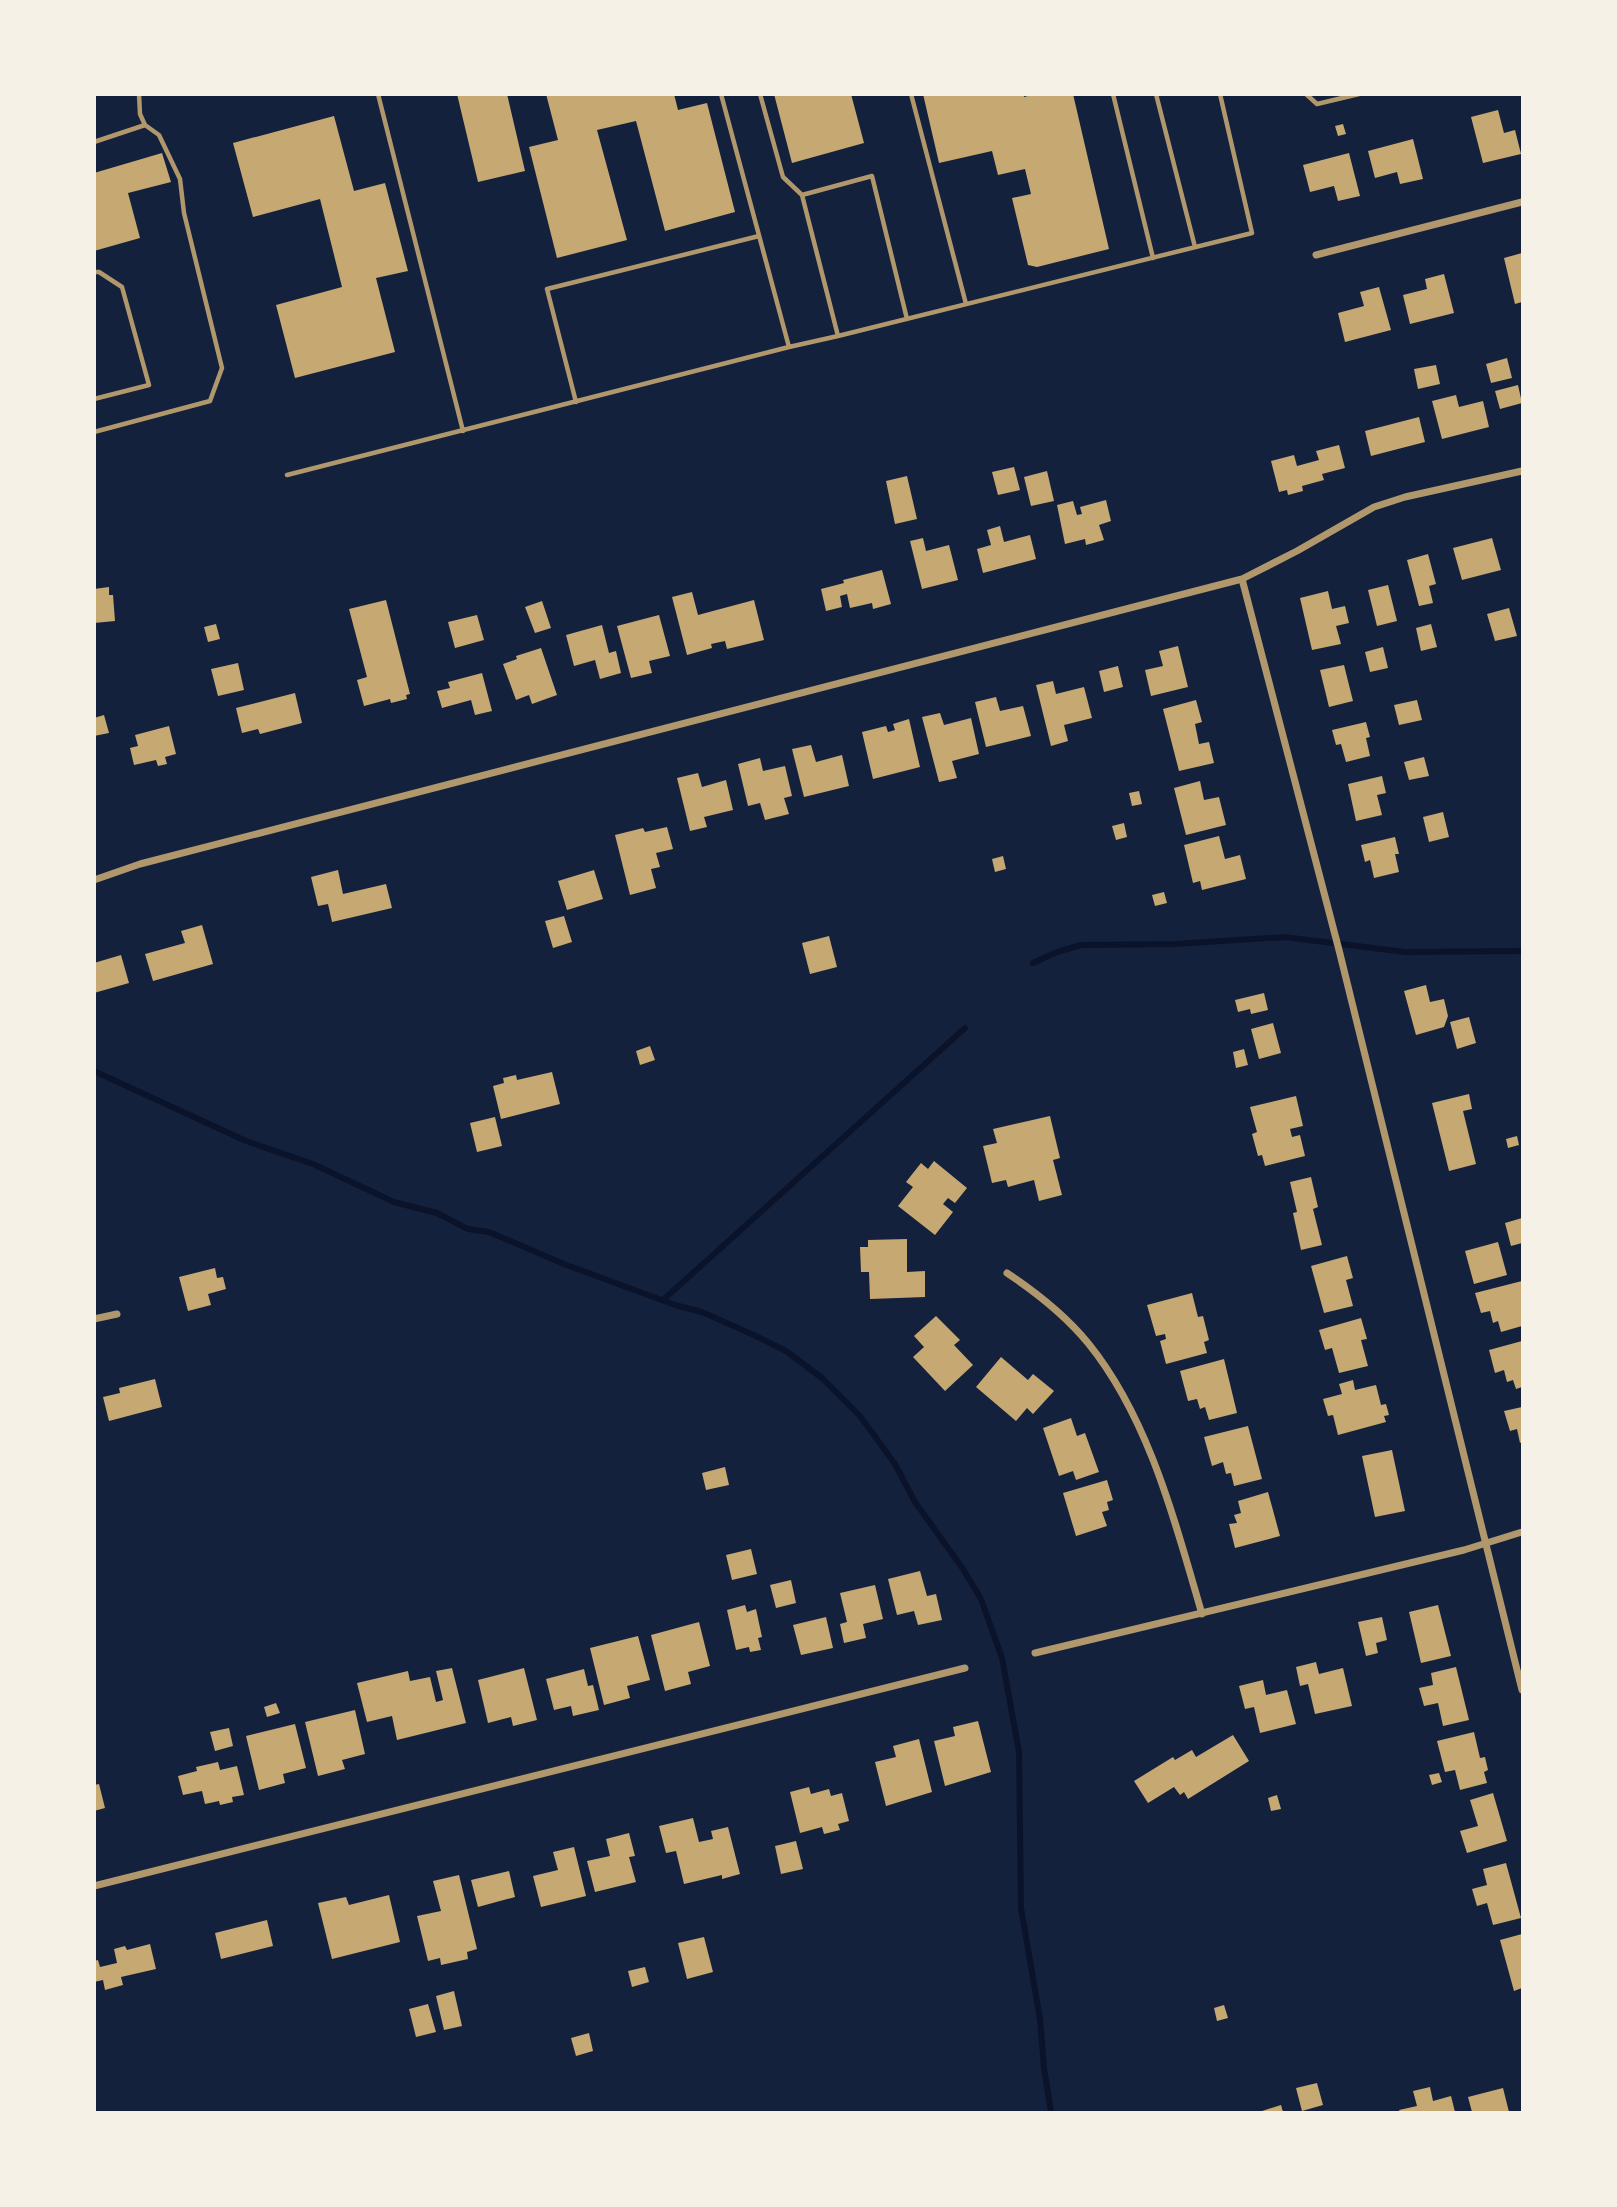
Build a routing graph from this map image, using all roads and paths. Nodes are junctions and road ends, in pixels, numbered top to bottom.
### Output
1 (139, 94) edge
2 (378, 94) edge
3 (721, 94) edge
4 (760, 94) edge
5 (911, 94) edge
6 (1113, 94) edge
7 (1156, 94) edge
8 (1220, 94) edge
9 (1306, 94) edge
10 (1359, 94) edge
11 (145, 125) junction
12 (94, 142) edge
13 (802, 195) junction
14 (1522, 202) edge
15 (759, 236) junction
16 (1195, 247) junction
17 (1315, 255) dead end
18 (1153, 258) junction
19 (94, 272) edge
20 (966, 304) junction
21 (907, 319) junction
22 (838, 336) junction
23 (789, 347) junction
24 (94, 399) edge
25 (576, 402) junction
26 (463, 431) junction
27 (94, 432) edge
28 (1522, 471) edge
29 (288, 475) dead end
30 (1242, 579) junction
31 (94, 880) edge
32 (1007, 1273) dead end
33 (117, 1314) dead end
34 (94, 1319) edge
35 (1522, 1532) edge
36 (1485, 1543) junction
37 (1202, 1614) junction
38 (1035, 1653) dead end
39 (965, 1668) dead end
40 (1522, 1690) edge
41 (94, 1886) edge

1 - 11 lane
2 - 26 lane
3 - 15 lane
4 - 13 lane
5 - 20 lane
6 - 18 lane
7 - 16 lane
8 - 16 lane
9 - 10 lane
11 - 12 lane
11 - 27 lane
13 - 21 lane
13 - 22 lane
14 - 17 street
15 - 23 lane
15 - 25 lane
16 - 18 lane
18 - 20 lane
19 - 24 lane
20 - 21 lane
21 - 22 lane
22 - 23 lane
23 - 25 lane
25 - 26 lane
26 - 29 lane
28 - 30 street
30 - 31 street
30 - 36 street
32 - 37 street
33 - 34 street
35 - 36 street
36 - 37 street
36 - 40 street
37 - 38 street
39 - 41 street

